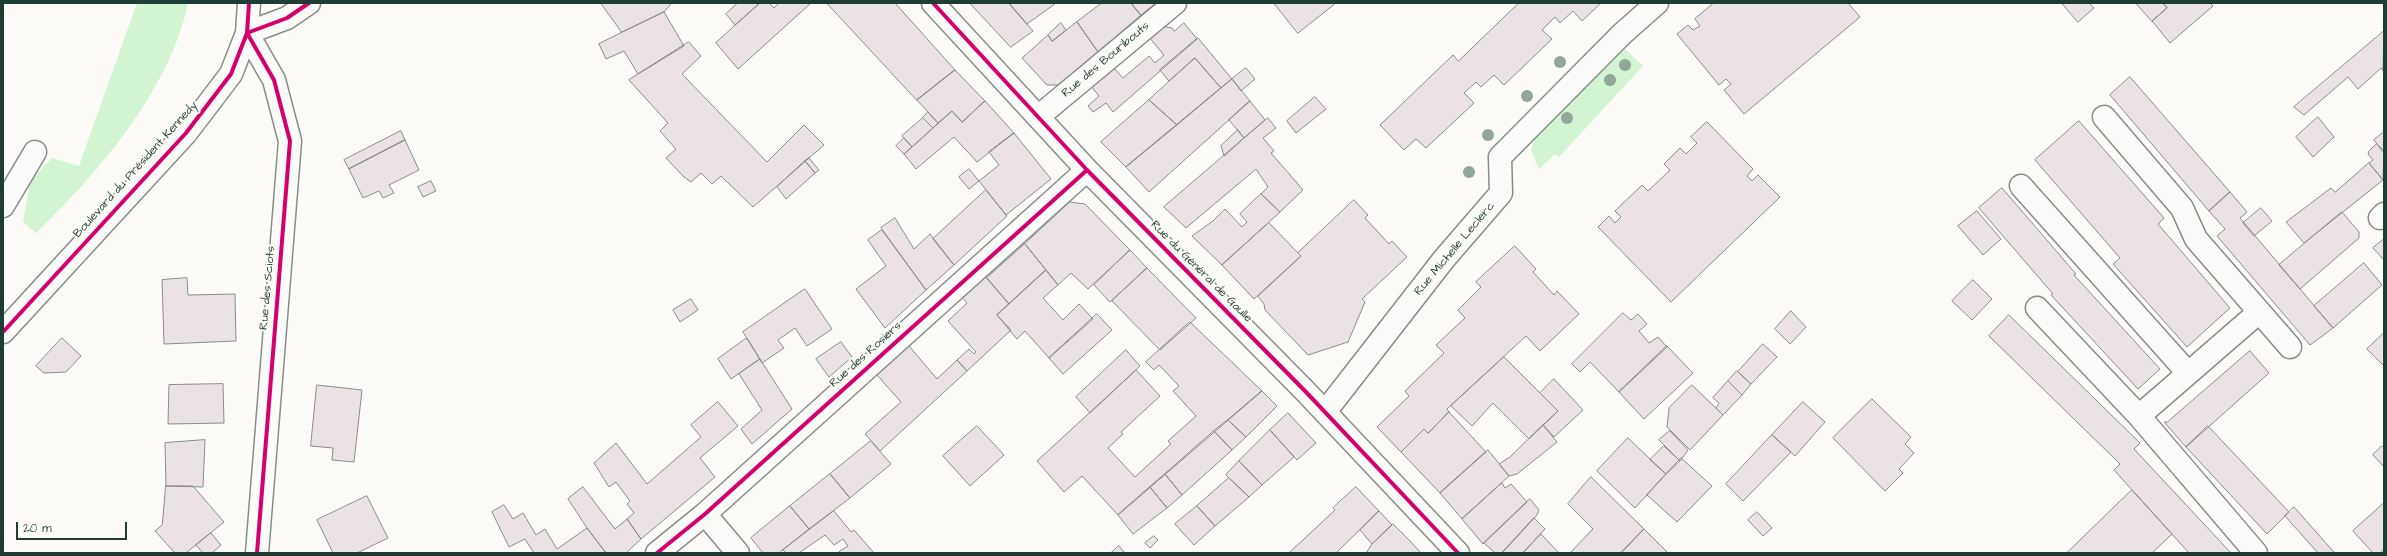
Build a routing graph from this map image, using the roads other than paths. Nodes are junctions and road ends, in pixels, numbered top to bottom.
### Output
1 (249, 3) edge
2 (309, 3) edge
3 (933, 3) edge
4 (1175, 3) edge
5 (1657, 3) edge
6 (247, 33) junction
7 (2104, 116) dead end
8 (1038, 117) junction
9 (35, 152) dead end
10 (1087, 170) junction
11 (2021, 186) dead end
12 (3, 206) edge
13 (2037, 308) dead end
14 (2259, 312) junction
15 (3, 332) edge
16 (2290, 347) dead end
17 (2188, 373) junction
18 (1325, 412) junction
19 (2139, 416) junction
20 (705, 514) junction
21 (257, 553) edge
22 (657, 553) edge
23 (738, 553) edge
24 (1458, 553) edge
25 (2256, 553) edge

1 - 6 street, Boulevard du Président Kennedy
2 - 6 street
3 - 8 street, Rue du Général de Gaulle
4 - 8 street, Rue des Bouribouts
5 - 18 street, Rue Michelle Leclerc
6 - 15 street, Boulevard du Président Kennedy
6 - 21 street, Rue des Sciots
7 - 14 street
8 - 10 street, Rue du Général de Gaulle
9 - 12 street
10 - 18 street, Rue du Général de Gaulle
10 - 20 street, Rue des Rosiers
11 - 17 street
13 - 19 street
14 - 16 street
14 - 17 street
17 - 19 street
18 - 24 street, Rue du Général de Gaulle
19 - 25 street
20 - 22 street, Rue des Rosiers
20 - 23 street

